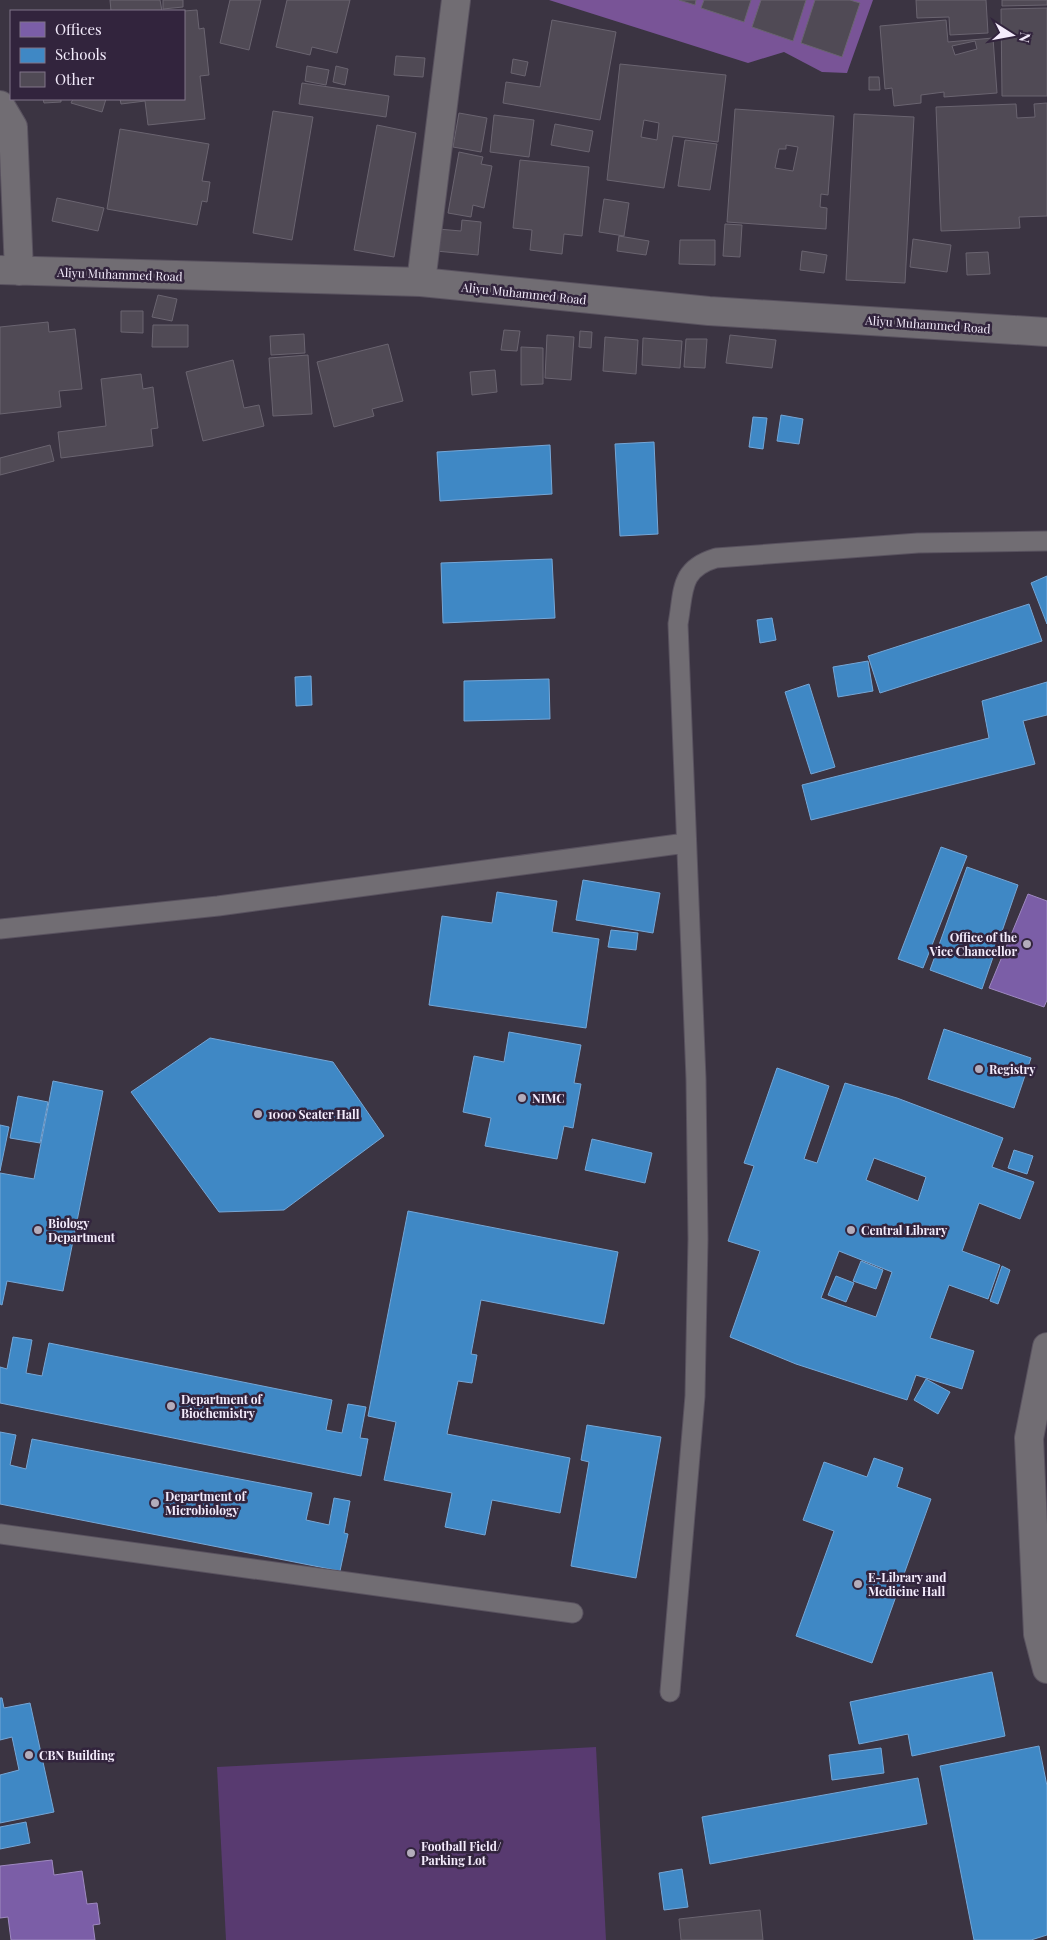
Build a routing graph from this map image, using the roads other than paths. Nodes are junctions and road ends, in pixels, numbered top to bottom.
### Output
1 (456, 0) edge
2 (0, 105) edge
3 (10, 270) edge
4 (422, 282) junction
5 (1047, 332) edge
6 (1047, 541) edge
7 (686, 843) junction
8 (0, 929) edge
9 (1047, 1347) edge
10 (0, 1534) edge
11 (573, 1613) dead end
12 (1042, 1636) edge
13 (1047, 1669) edge
14 (670, 1692) dead end

1 - 4 street
2 - 3 street
3 - 4 street, Aliyu Muhammed Road
4 - 5 street, Aliyu Muhammed Road
6 - 7 lane
7 - 8 lane
7 - 14 lane
9 - 12 street
10 - 11 lane
12 - 13 street

